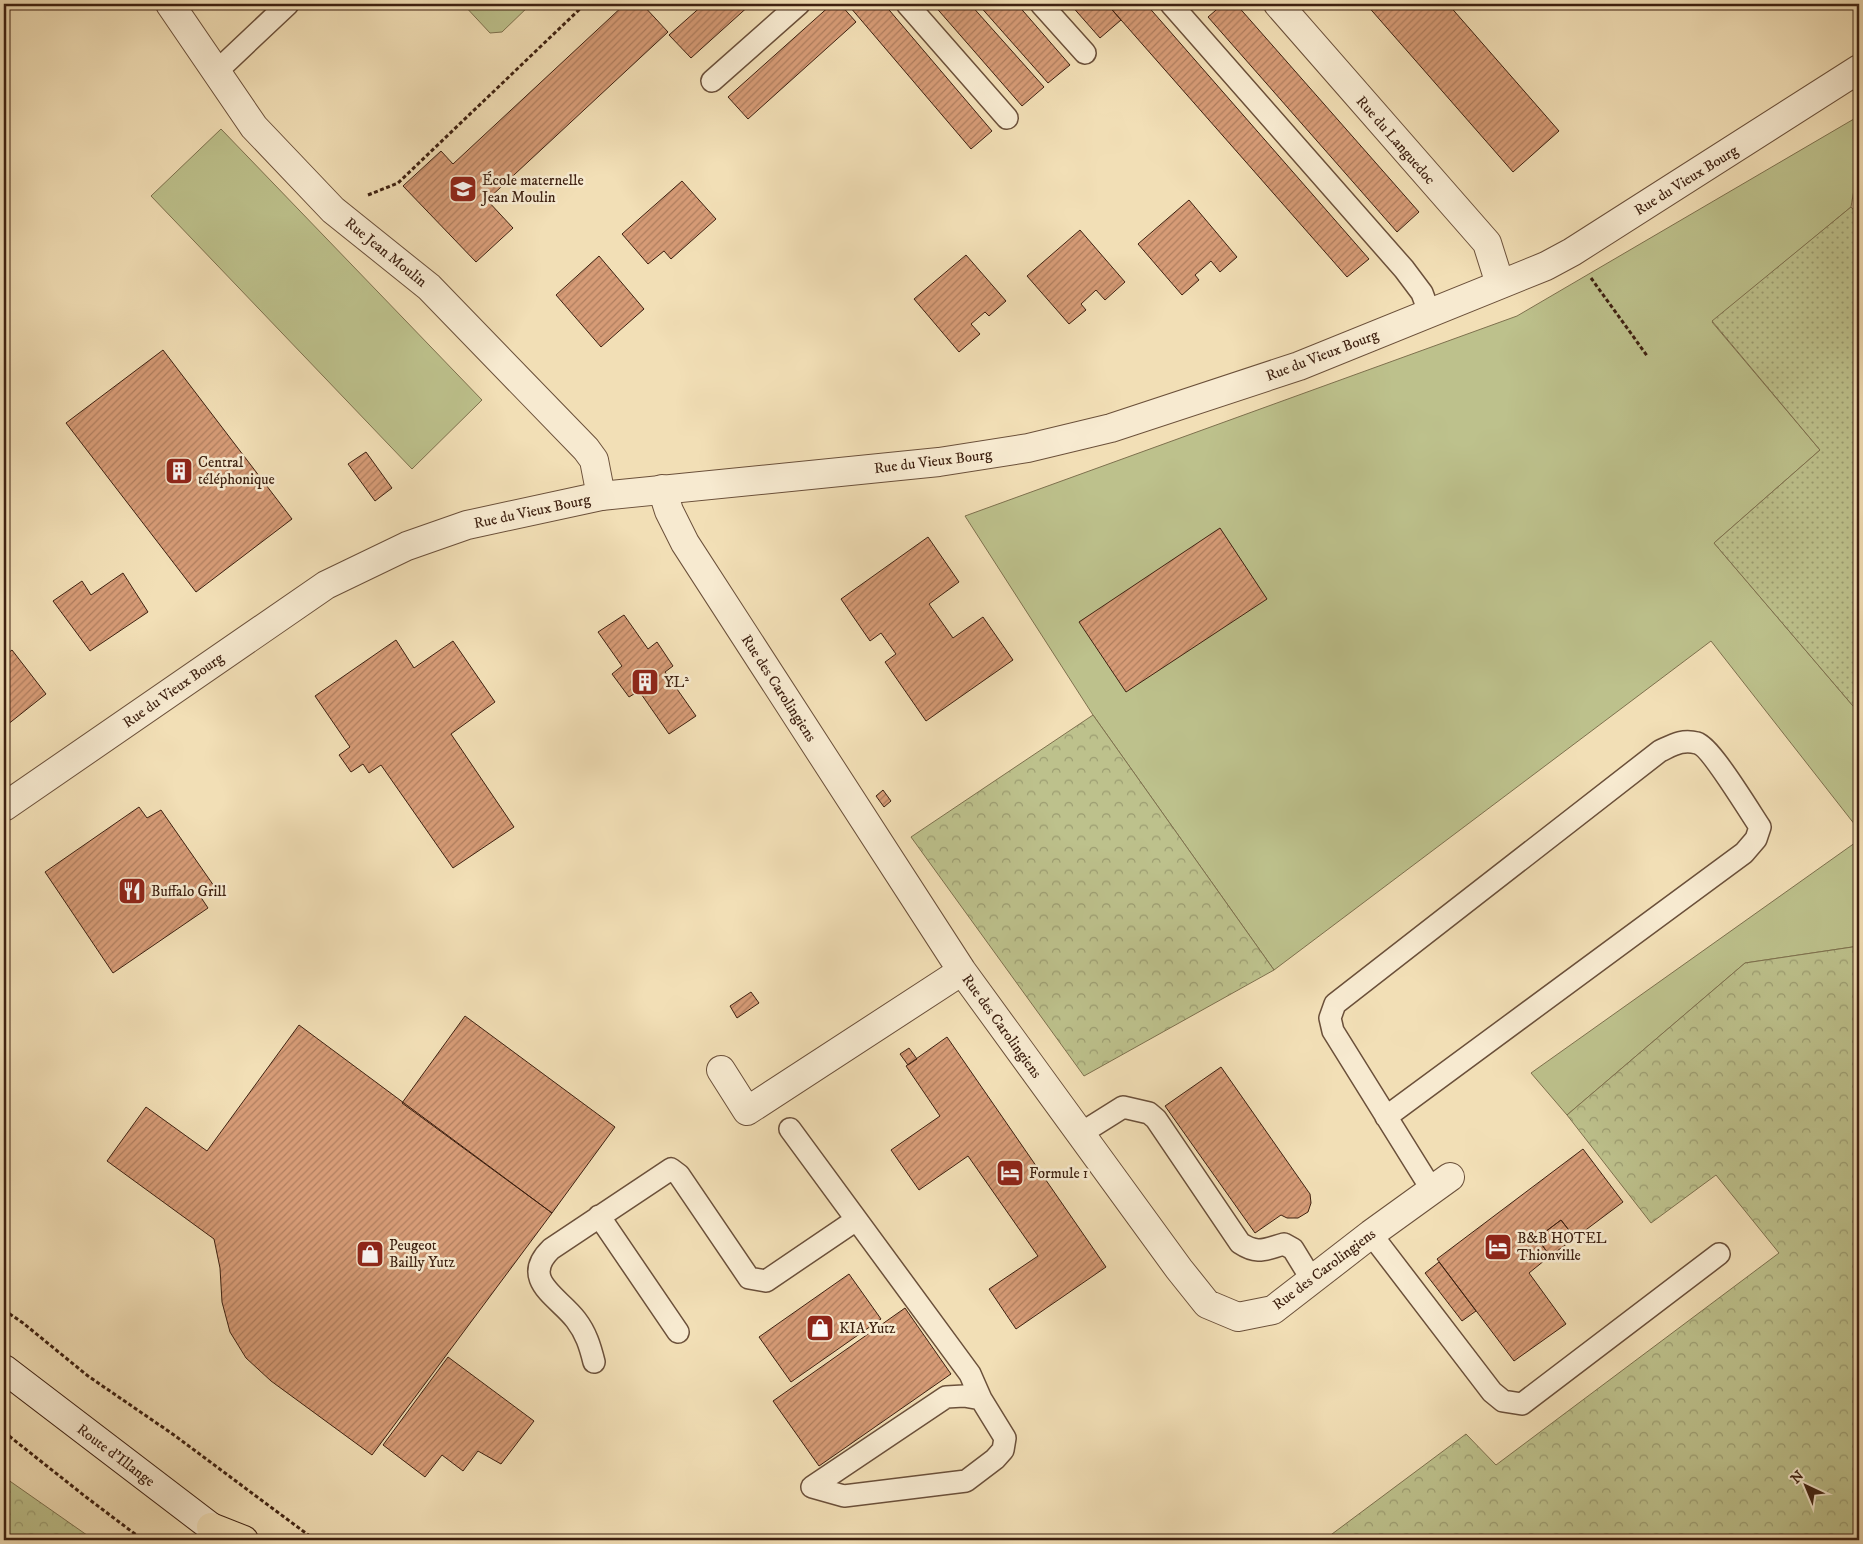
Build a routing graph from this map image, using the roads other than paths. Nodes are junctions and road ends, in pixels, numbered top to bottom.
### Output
1 (170, 4) edge
2 (288, 4) edge
3 (799, 4) edge
4 (907, 4) edge
5 (1041, 4) edge
6 (1171, 4) edge
7 (1278, 4) edge
8 (1085, 53) dead end
9 (1859, 69) edge
10 (216, 72) junction
11 (712, 80) dead end
12 (1007, 118) dead end
13 (1500, 284) junction
14 (1429, 312) junction
15 (662, 489) junction
16 (601, 496) junction
17 (4, 807) edge
18 (962, 971) junction
19 (721, 1070) dead end
20 (1386, 1117) junction
21 (790, 1129) dead end
22 (1080, 1134) junction
23 (1441, 1183) joint
24 (600, 1216) junction
25 (856, 1220) junction
26 (1371, 1234) junction
27 (1719, 1254) dead end
28 (1312, 1280) junction
29 (678, 1332) dead end
30 (594, 1362) dead end
31 (4, 1369) edge
32 (981, 1400) junction
33 (219, 1534) edge
34 (244, 1540) edge

1 - 10 street, Rue Jean Moulin
2 - 10 lane
3 - 11 lane
4 - 12 lane
5 - 8 lane
6 - 14 lane
7 - 13 street, Rue du Languedoc
9 - 13 street, Rue du Vieux Bourg
10 - 16 street, Rue Jean Moulin
13 - 14 street, Rue du Vieux Bourg
14 - 15 street, Rue du Vieux Bourg
15 - 16 street, Rue du Vieux Bourg
15 - 18 street, Rue des Carolingiens
16 - 17 street, Rue du Vieux Bourg
18 - 19 street
18 - 22 street, Rue des Carolingiens
20 - 20 lane
20 - 23 lane
21 - 25 lane
22 - 28 lane
22 - 28 street, Rue des Carolingiens
23 - 26 street, Rue des Carolingiens
24 - 25 lane
24 - 29 lane
24 - 30 lane
25 - 32 lane
26 - 27 lane
26 - 28 street, Rue des Carolingiens
31 - 33 street, Route d'Illange
32 - 32 lane
33 - 34 highway

